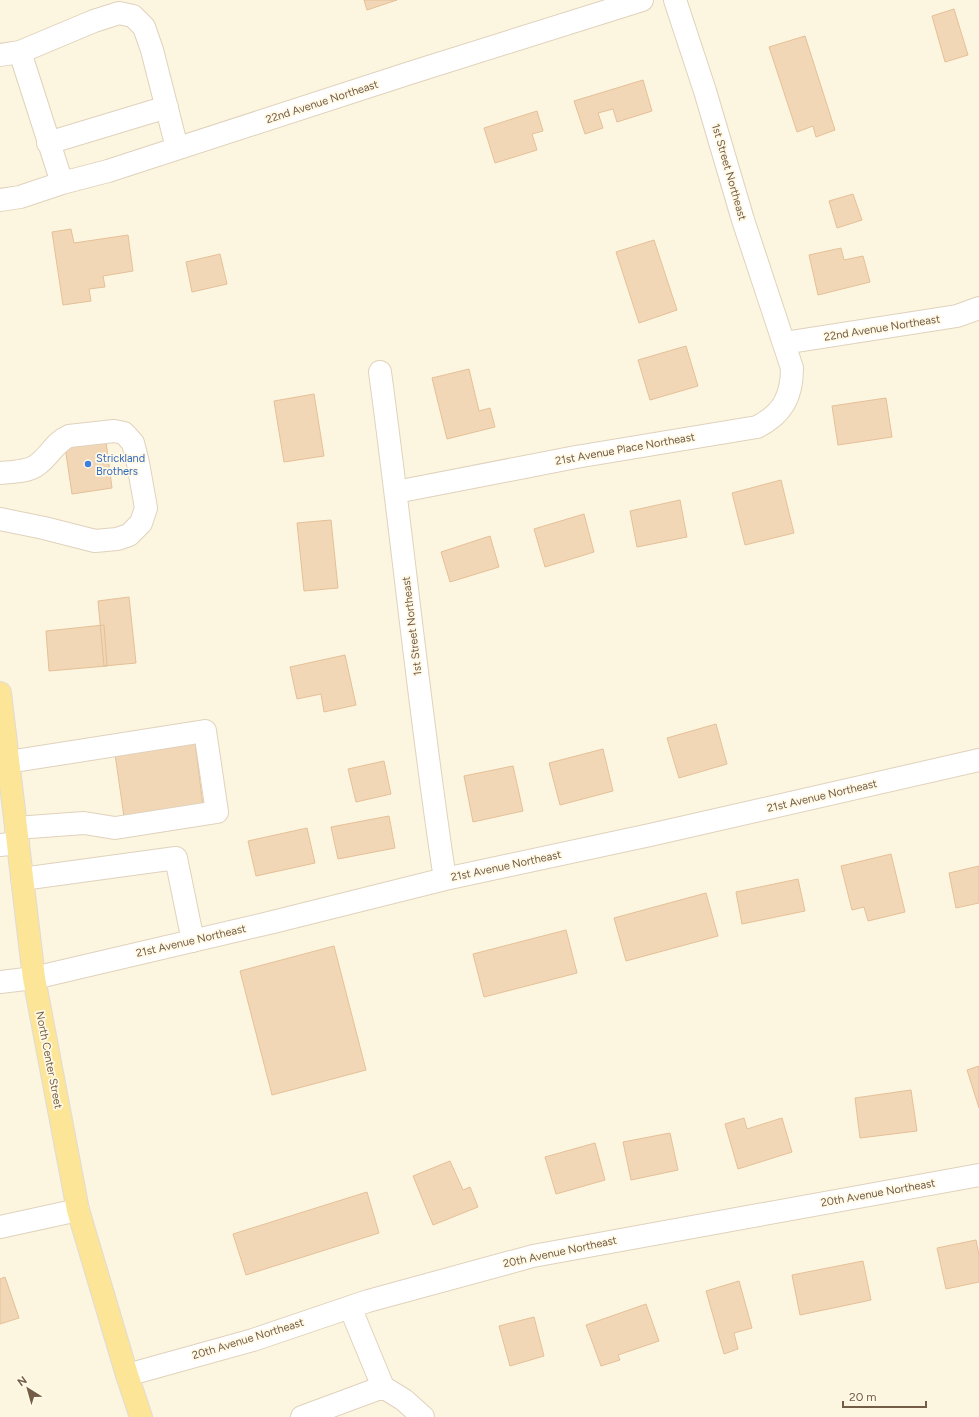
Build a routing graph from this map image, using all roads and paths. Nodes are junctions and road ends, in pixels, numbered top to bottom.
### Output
1 (642, 0) edge
2 (675, 0) edge
3 (10, 54) edge
4 (167, 107) junction
5 (48, 143) junction
6 (177, 148) junction
7 (62, 183) junction
8 (0, 200) edge
9 (979, 308) edge
10 (784, 343) junction
11 (380, 372) dead end
12 (0, 473) edge
13 (396, 492) junction
14 (0, 519) edge
15 (0, 693) edge
16 (2, 732) edge
17 (979, 760) edge
18 (8, 762) junction
19 (11, 839) edge
20 (22, 879) junction
21 (445, 879) junction
22 (193, 941) junction
23 (34, 978) junction
24 (0, 982) edge
25 (979, 1175) edge
26 (78, 1210) junction
27 (0, 1227) edge
28 (350, 1307) junction
29 (127, 1375) junction
30 (383, 1387) junction
31 (142, 1417) edge
32 (302, 1417) edge
33 (423, 1417) edge

1 - 6 street, 22nd Avenue Northeast
2 - 10 street, 1st Street Northeast
3 - 4 street
3 - 5 street
4 - 5 street
4 - 6 street
5 - 7 street
6 - 7 street, 22nd Avenue Northeast
7 - 8 street, 22nd Avenue Northeast
9 - 10 street, 22nd Avenue Northeast
10 - 13 street, 21st Avenue Place Northeast
11 - 13 street, 1st Street Northeast
12 - 14 street
13 - 21 street, 1st Street Northeast
15 - 16 main road, North Center Street
16 - 18 main road, North Center Street
17 - 21 street, 21st Avenue Northeast
18 - 19 main road, North Center Street
18 - 19 street
19 - 20 main road, North Center Street
20 - 22 street
20 - 23 main road, North Center Street
21 - 22 street, 21st Avenue Northeast
22 - 23 street, 21st Avenue Northeast
23 - 24 street, 21st Avenue Northeast
23 - 26 main road, North Center Street
25 - 28 street, 20th Avenue Northeast
26 - 27 street
26 - 29 main road, North Center Street
28 - 29 street, 20th Avenue Northeast
28 - 30 street
29 - 31 main road, North Center Street
30 - 32 street
30 - 33 street

